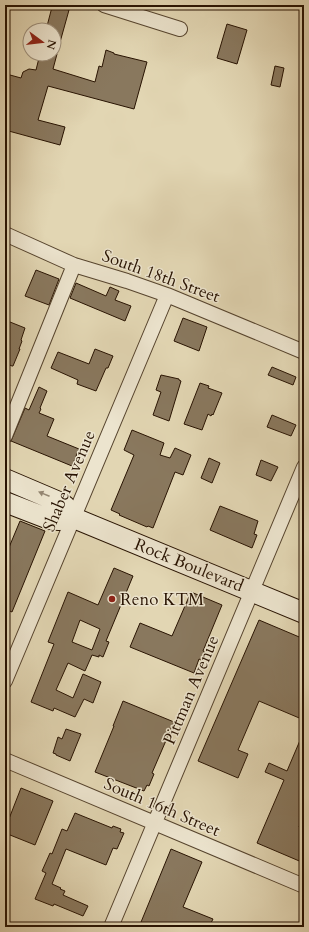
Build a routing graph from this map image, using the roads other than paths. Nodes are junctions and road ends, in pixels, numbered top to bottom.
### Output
1 (104, 5) edge
2 (180, 29) dead end
3 (5, 234) edge
4 (74, 265) junction
5 (167, 295) junction
6 (304, 352) edge
7 (5, 436) edge
8 (304, 467) edge
9 (5, 479) edge
10 (5, 502) edge
11 (74, 518) junction
12 (252, 592) junction
13 (304, 613) edge
14 (5, 681) edge
15 (5, 760) edge
16 (154, 823) junction
17 (304, 886) edge
18 (111, 927) edge

1 - 2 street
3 - 4 street, South 18th Street
4 - 5 street, South 18th Street
4 - 7 street
5 - 6 street, South 18th Street
5 - 11 street, Shaber Avenue
8 - 12 street, Pittman Avenue
11 -> 9 main road, Rock Boulevard
10 - 11 main road, Rock Boulevard
11 - 12 main road, Rock Boulevard
11 - 14 street, Shaber Avenue
12 - 13 main road, Rock Boulevard
12 - 16 street, Pittman Avenue
15 - 16 street, South 16th Street
16 - 17 street, South 16th Street
16 - 18 street, Pittman Avenue

